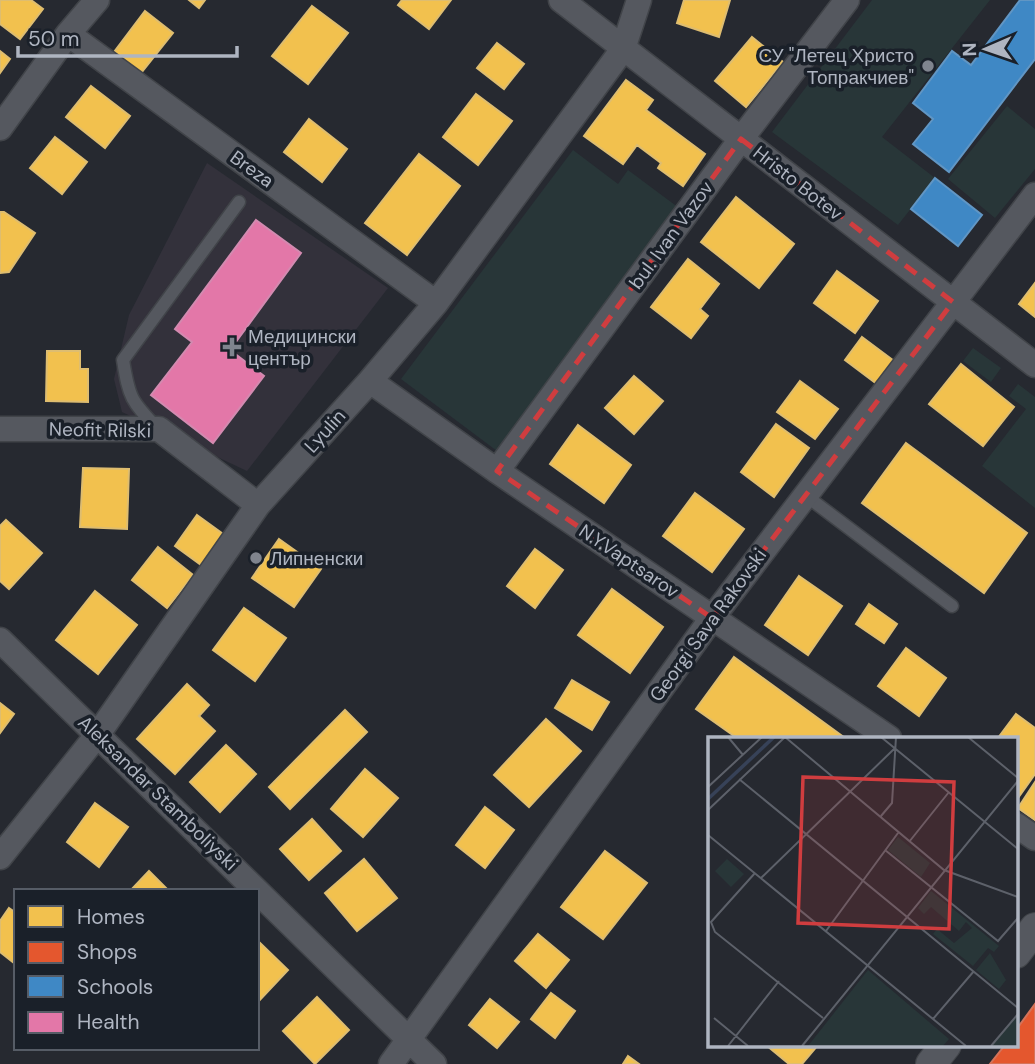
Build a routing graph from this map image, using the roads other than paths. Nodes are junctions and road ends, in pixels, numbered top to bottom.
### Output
1 (97, 0) edge
2 (561, 0) edge
3 (639, 0) edge
4 (847, 0) edge
5 (68, 34) junction
6 (623, 49) junction
7 (0, 128) edge
8 (741, 139) junction
9 (1035, 195) edge
10 (239, 202) dead end
11 (953, 302) junction
12 (436, 303) junction
13 (1035, 365) edge
14 (370, 381) junction
15 (0, 429) edge
16 (159, 429) junction
17 (498, 471) junction
18 (805, 495) junction
19 (258, 505) junction
20 (952, 606) dead end
21 (712, 618) junction
22 (0, 640) edge
23 (98, 734) junction
24 (888, 737) edge
25 (1018, 826) edge
26 (1035, 838) edge
27 (0, 857) edge
28 (256, 889) edge
29 (259, 892) edge
30 (1035, 928) edge
31 (1018, 950) edge
32 (410, 1040) junction
33 (945, 1046) edge
34 (391, 1064) edge
35 (435, 1064) edge
36 (931, 1064) edge

1 - 5 street
2 - 6 street, Hristo Botev
3 - 6 street, Lyulin
4 - 8 street, bul. Ivan Vazov
5 - 7 street
5 - 12 street, Breza
6 - 8 street, Hristo Botev
6 - 12 street, Lyulin
8 - 11 street, Hristo Botev
8 - 17 street, bul. Ivan Vazov
9 - 11 street, Georgi Sava Rakovski
10 - 16 lane
11 - 13 street, Hristo Botev
11 - 18 street, Georgi Sava Rakovski
12 - 14 street, Lyulin
14 - 17 street, N.Y.Vaptsarov
14 - 19 street, Lyulin
15 - 16 street, Neofit Rilski
16 - 19 street, Neofit Rilski
17 - 21 street, N.Y.Vaptsarov
18 - 20 lane
18 - 21 street, Georgi Sava Rakovski
19 - 23 street, Lyulin
21 - 24 street, N.Y.Vaptsarov
21 - 32 street, Georgi Sava Rakovski
22 - 23 street, Aleksandar Stamboliyski
23 - 27 street, Lyulin
23 - 28 street, Aleksandar Stamboliyski
25 - 26 street
29 - 32 street, Aleksandar Stamboliyski
30 - 31 street
32 - 34 street, Georgi Sava Rakovski
32 - 35 street, Aleksandar Stamboliyski
33 - 36 street

